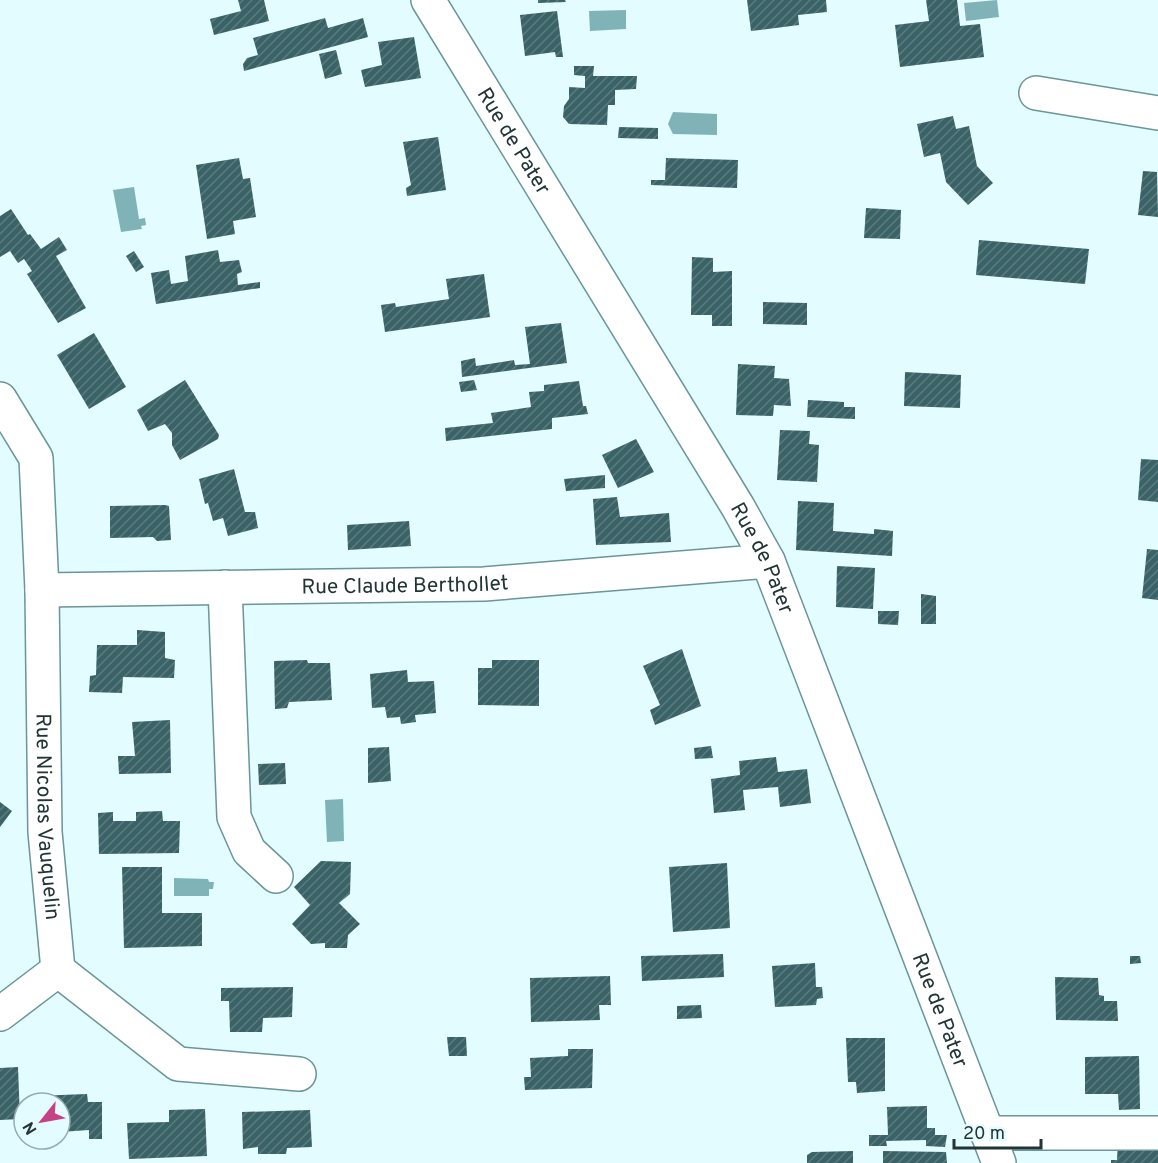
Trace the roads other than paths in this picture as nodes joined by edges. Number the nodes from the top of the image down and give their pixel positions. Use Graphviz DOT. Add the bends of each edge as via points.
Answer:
graph roads {
  1 [pos="428,0"];
  2 [pos="1036,93"];
  3 [pos="1158,113"];
  4 [pos="0,399"];
  5 [pos="768,561"];
  6 [pos="225,587"];
  7 [pos="42,590"];
  8 [pos="276,876"];
  9 [pos="58,970"];
  10 [pos="0,1014"];
  11 [pos="299,1074"];
  12 [pos="987,1133"];
  13 [pos="1158,1133"];
  14 [pos="999,1163"];
  1 -- 5 [label="street, Rue de Pater"];
  2 -- 3 [label="street"];
  4 -- 7 [label="street, Rue Nicolas Vauquelin" via="36,458"];
  5 -- 6 [label="street, Rue Claude Berthollet" via="484,584"];
  5 -- 12 [label="street, Rue de Pater"];
  6 -- 7 [label="street, Rue Claude Berthollet"];
  6 -- 8 [label="street" via="234,817 249,851"];
  7 -- 9 [label="street, Rue Nicolas Vauquelin" via="45,832"];
  9 -- 10 [label="street"];
  9 -- 11 [label="street" via="178,1064"];
  12 -- 13 [label="street"];
  12 -- 14 [label="street, Rue de Pater"];
}
